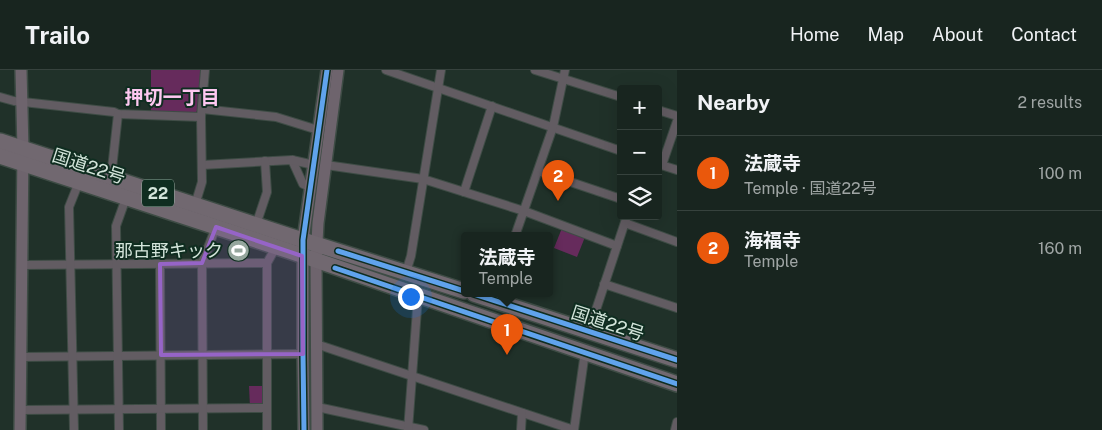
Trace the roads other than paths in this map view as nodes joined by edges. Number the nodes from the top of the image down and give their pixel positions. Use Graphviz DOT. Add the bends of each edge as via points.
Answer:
graph roads {
  1 [pos="21,70"];
  2 [pos="205,70"];
  3 [pos="327,70"];
  4 [pos="338,70"];
  5 [pos="386,70"];
  6 [pos="441,70"];
  7 [pos="535,70"];
  8 [pos="565,70"];
  9 [pos="563,79"];
  10 [pos="438,88"];
  11 [pos="0,96"];
  12 [pos="617,97"];
  13 [pos="22,102"];
  14 [pos="492,106"];
  15 [pos="662,111"];
  16 [pos="201,113"];
  17 [pos="118,114"];
  18 [pos="677,116"];
  19 [pos="677,121"];
  20 [pos="553,127"];
  21 [pos="318,130"];
  22 [pos="0,141"];
  23 [pos="617,150"];
  24 [pos="0,156"];
  25 [pos="23,156"];
  26 [pos="662,159"];
  27 [pos="292,160"];
  28 [pos="265,161"];
  29 [pos="202,164"];
  30 [pos="314,164"];
  31 [pos="326,165"];
  32 [pos="662,165"];
  33 [pos="677,170"];
  34 [pos="538,171"];
  35 [pos="111,178"];
  36 [pos="423,179"];
  37 [pos="79,182"];
  38 [pos="310,187"];
  39 [pos="464,192"];
  40 [pos="126,198"];
  41 [pos="617,198"];
  42 [pos="195,205"];
  43 [pos="524,211"];
  44 [pos="626,220"];
  45 [pos="256,225"];
  46 [pos="216,227"];
  47 [pos="516,232"];
  48 [pos="310,242"];
  49 [pos="677,242"];
  50 [pos="617,246"];
  51 [pos="276,247"];
  52 [pos="309,259"];
  53 [pos="268,263"];
  54 [pos="70,264"];
  55 [pos="116,264"];
  56 [pos="160,264"];
  57 [pos="202,264"];
  58 [pos="22,265"];
  59 [pos="406,272"];
  60 [pos="604,284"];
  61 [pos="461,290"];
  62 [pos="418,296"];
  63 [pos="493,297"];
  64 [pos="677,308"];
  65 [pos="589,331"];
  66 [pos="316,344"];
  67 [pos="585,352"];
  68 [pos="267,354"];
  69 [pos="303,354"];
  70 [pos="161,355"];
  71 [pos="203,355"];
  72 [pos="72,356"];
  73 [pos="118,356"];
  74 [pos="20,357"];
  75 [pos="677,360"];
  76 [pos="412,376"];
  77 [pos="677,384"];
  78 [pos="317,407"];
  79 [pos="267,408"];
  80 [pos="161,409"];
  81 [pos="203,409"];
  82 [pos="20,410"];
  83 [pos="74,410"];
  84 [pos="119,410"];
  85 [pos="522,413"];
  86 [pos="677,422"];
  87 [pos="408,428"];
  88 [pos="20,430"];
  89 [pos="74,430"];
  90 [pos="119,430"];
  91 [pos="161,430"];
  92 [pos="204,430"];
  93 [pos="268,430"];
  94 [pos="304,430"];
  95 [pos="317,430"];
  96 [pos="424,430"];
  97 [pos="521,430"];
  98 [pos="574,430"];
  99 [pos="675,430"];
  1 -- 13 [label="street"];
  2 -- 16 [label="street"];
  3 -- 21 [label="street"];
  4 -- 31 [label="street"];
  5 -- 10 [label="street"];
  6 -- 10 [label="street"];
  7 -- 9 [label="street"];
  8 -- 9 [label="street"];
  9 -- 12 [label="street"];
  9 -- 20 [label="street"];
  10 -- 14 [label="street"];
  10 -- 36 [label="street"];
  11 -- 13 [label="street"];
  13 -- 17 [label="street"];
  13 -- 25 [label="street"];
  14 -- 20 [label="street"];
  14 -- 39 [label="street"];
  15 -- 18 [label="street"];
  16 -- 17 [label="street"];
  16 -- 21 [label="street" via="276,117"];
  16 -- 29 [label="street"];
  17 -- 35 [label="street"];
  19 -- 26 [label="street"];
  20 -- 23 [label="street"];
  20 -- 34 [label="street"];
  21 -- 30 [label="street"];
  22 -- 25 [label="highway, 国道22号 / 22"];
  24 -- 25 [label="highway, 国道22号 / 22"];
  25 -- 35 [label="highway, 国道22号 / 22"];
  25 -- 37 [label="highway, 国道22号 / 22"];
  25 -- 58 [label="street"];
  27 -- 28 [label="street"];
  27 -- 30 [label="street"];
  27 -- 38 [label="street" via="303,184"];
  28 -- 29 [label="street"];
  28 -- 45 [label="street" via="267,192"];
  29 -- 42 [label="street" via="202,182"];
  30 -- 38 [label="street"];
  31 -- 36 [label="street"];
  31 -- 48 [label="street" via="318,223"];
  32 -- 33 [label="street"];
  34 -- 41 [label="street"];
  34 -- 43 [label="street"];
  35 -- 42 [label="highway, 国道22号 / 22"];
  36 -- 39 [label="street"];
  36 -- 59 [label="street"];
  37 -- 40 [label="highway, 国道22号 / 22"];
  37 -- 54 [label="street" via="69,207"];
  38 -- 48 [label="street"];
  39 -- 43 [label="street"];
  40 -- 46 [label="highway, 国道22号 / 22"];
  40 -- 55 [label="street" via="116,226"];
  42 -- 45 [label="highway, 国道22号 / 22"];
  43 -- 47 [label="street"];
  43 -- 50 [label="street"];
  44 -- 49 [label="street"];
  44 -- 50 [label="street"];
  45 -- 48 [label="highway, 国道22号 / 22"];
  46 -- 51 [label="highway, 国道22号 / 22"];
  46 -- 57 [label="street"];
  48 -- 52 [label="street"];
  48 -- 59 [label="highway, 国道22号 / 22"];
  50 -- 60 [label="street"];
  51 -- 52 [label="highway, 国道22号 / 22"];
  51 -- 53 [label="street"];
  52 -- 62 [label="highway, 国道22号 / 22"];
  52 -- 66 [label="street"];
  52 -- 69 [label="street"];
  53 -- 57 [label="street"];
  53 -- 68 [label="street"];
  54 -- 55 [label="street"];
  54 -- 58 [label="street"];
  54 -- 72 [label="street"];
  55 -- 56 [label="street"];
  55 -- 73 [label="street"];
  56 -- 57 [label="street"];
  56 -- 70 [label="street"];
  57 -- 71 [label="street"];
  58 -- 74 [label="street"];
  59 -- 61 [label="highway, 国道22号 / 22"];
  60 -- 64 [label="street"];
  60 -- 65 [label="street"];
  62 -- 67 [label="highway, 国道22号 / 22"];
  62 -- 76 [label="street"];
  63 -- 65 [label="highway, 国道22号"];
  65 -- 75 [label="highway, 国道22号"];
  66 -- 76 [label="street"];
  66 -- 78 [label="street"];
  67 -- 77 [label="highway, 国道22号 / 22"];
  67 -- 98 [label="street"];
  68 -- 69 [label="street"];
  68 -- 71 [label="street"];
  68 -- 79 [label="street"];
  69 -- 94 [label="street"];
  70 -- 71 [label="street"];
  70 -- 73 [label="street"];
  70 -- 80 [label="street"];
  71 -- 81 [label="street"];
  72 -- 73 [label="street"];
  72 -- 74 [label="street"];
  72 -- 83 [label="street"];
  73 -- 84 [label="street"];
  74 -- 82 [label="street"];
  76 -- 85 [label="street"];
  76 -- 87 [label="street"];
  78 -- 87 [label="street"];
  78 -- 95 [label="street"];
  79 -- 81 [label="street"];
  79 -- 93 [label="street"];
  80 -- 81 [label="street"];
  80 -- 84 [label="street"];
  80 -- 91 [label="street"];
  81 -- 92 [label="street"];
  82 -- 83 [label="street"];
  82 -- 88 [label="street"];
  83 -- 84 [label="street"];
  83 -- 89 [label="street"];
  84 -- 90 [label="street"];
  85 -- 97 [label="street"];
  85 -- 98 [label="street"];
  86 -- 99 [label="street"];
  87 -- 96 [label="street"];
}
